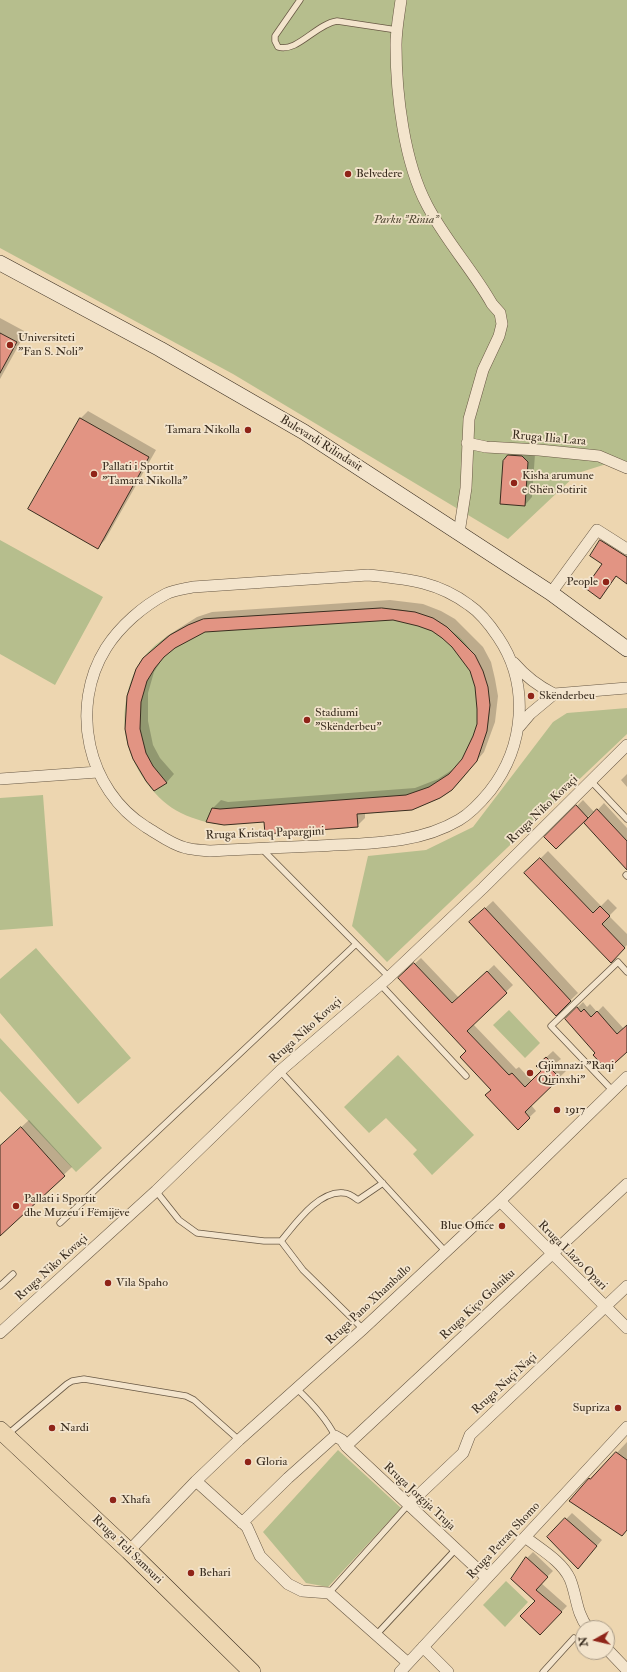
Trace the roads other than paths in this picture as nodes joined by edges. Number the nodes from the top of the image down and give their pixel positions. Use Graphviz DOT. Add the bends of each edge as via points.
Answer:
graph roads {
  1 [pos="300,0"];
  2 [pos="401,0"];
  3 [pos="397,30"];
  4 [pos="0,263"];
  5 [pos="467,443"];
  6 [pos="627,468"];
  7 [pos="459,533"];
  8 [pos="627,549"];
  9 [pos="551,593"];
  10 [pos="627,649"];
  11 [pos="512,661"];
  12 [pos="627,688"];
  13 [pos="554,694"];
  14 [pos="519,727"];
  15 [pos="627,745"];
  16 [pos="98,772"];
  17 [pos="0,779"];
  18 [pos="591,781"];
  19 [pos="626,817"];
  20 [pos="261,848"];
  21 [pos="356,944"];
  22 [pos="627,972"];
  23 [pos="389,977"];
  24 [pos="380,984"];
  25 [pos="280,1071"];
  26 [pos="466,1076"];
  27 [pos="627,1077"];
  28 [pos="612,1090"];
  29 [pos="383,1183"];
  30 [pos="627,1184"];
  31 [pos="156,1191"];
  32 [pos="500,1201"];
  33 [pos="60,1223"];
  34 [pos="281,1241"];
  35 [pos="445,1251"];
  36 [pos="552,1253"];
  37 [pos="13,1274"];
  38 [pos="0,1286"];
  39 [pos="627,1286"];
  40 [pos="605,1307"];
  41 [pos="363,1328"];
  42 [pos="627,1328"];
  43 [pos="0,1333"];
  44 [pos="297,1389"];
  45 [pos="627,1428"];
  46 [pos="3,1433"];
  47 [pos="335,1436"];
  48 [pos="239,1440"];
  49 [pos="346,1446"];
  50 [pos="196,1481"];
  51 [pos="408,1505"];
  52 [pos="242,1523"];
  53 [pos="525,1538"];
  54 [pos="456,1549"];
  55 [pos="129,1551"];
  56 [pos="486,1578"];
  57 [pos="329,1593"];
  58 [pos="582,1620"];
  59 [pos="378,1634"];
  60 [pos="574,1638"];
  61 [pos="423,1647"];
  62 [pos="615,1657"];
  63 [pos="408,1663"];
  64 [pos="626,1668"];
  65 [pos="252,1672"];
  66 [pos="400,1672"];
  67 [pos="448,1672"];
  68 [pos="542,1672"];
  1 -- 3 [label="lane" via="275,36 278,47 285,48 298,44 327,23 337,21"];
  2 -- 3 [label="street"];
  3 -- 5 [label="street" via="397,69 403,127 420,191 434,218 500,313 502,324 474,400"];
  4 -- 7 [label="main road, Bulevardi Rilindasit" via="160,349 304,432"];
  5 -- 6 [label="street, Rruga Ilia Lara" via="486,447 599,456"];
  5 -- 7 [label="street" via="466,488"];
  7 -- 9 [label="main road, Bulevardi Rilindasit"];
  8 -- 9 [label="street" via="597,530"];
  9 -- 10 [label="main road, Bulevardi Rilindasit"];
  11 -- 13 [label="street, Rruga Kristaq Papargjini" via="524,675"];
  11 -- 14 [label="street, Rruga Kristaq Papargjini" via="520,700"];
  11 -- 16 [label="street, Rruga Kristaq Papargjini" via="490,624 470,606 447,591 422,582 368,575 193,587 167,593 122,627 106,648 94,673 87,699 86,727 91,754"];
  12 -- 13 [label="street"];
  13 -- 14 [label="street, Rruga Kristaq Papargjini"];
  14 -- 20 [label="street, Rruga Kristaq Papargjini" via="510,757 500,778 484,800 459,820 438,830 380,843"];
  15 -- 18 [label="street, Rruga Niko Kovaçi"];
  16 -- 17 [label="street"];
  16 -- 20 [label="street, Rruga Kristaq Papargjini" via="116,802 136,821 185,848 210,851"];
  18 -- 19 [label="lane"];
  18 -- 23 [label="street, Rruga Niko Kovaçi"];
  20 -- 21 [label="lane"];
  21 -- 23 [label="lane"];
  21 -- 33 [label="lane"];
  22 -- 28 [label="lane" via="618,962 551,1026"];
  23 -- 24 [label="street, Rruga Niko Kovaçi"];
  24 -- 25 [label="street, Rruga Niko Kovaçi"];
  24 -- 26 [label="lane"];
  25 -- 29 [label="lane"];
  25 -- 31 [label="street, Rruga Niko Kovaçi"];
  27 -- 28 [label="street, Rruga Pano Xhamballo"];
  28 -- 32 [label="street, Rruga Pano Xhamballo"];
  29 -- 34 [label="lane" via="358,1200 345,1193 331,1194 310,1207"];
  29 -- 35 [label="lane"];
  30 -- 36 [label="street, Rruga Kiço Golniku"];
  31 -- 34 [label="lane" via="179,1220 197,1233"];
  31 -- 43 [label="street, Rruga Niko Kovaçi"];
  32 -- 35 [label="street, Rruga Pano Xhamballo"];
  32 -- 36 [label="street, Rruga Llazo Opari"];
  34 -- 41 [label="lane" via="303,1270"];
  35 -- 41 [label="street, Rruga Pano Xhamballo"];
  36 -- 40 [label="street, Rruga Llazo Opari"];
  36 -- 49 [label="street, Rruga Kiço Golniku"];
  37 -- 38 [label="lane"];
  39 -- 40 [label="street, Rruga Nuçi Naçi"];
  40 -- 42 [label="street, Rruga Llazo Opari"];
  40 -- 51 [label="street, Rruga Nuçi Naçi" via="470,1435 463,1453"];
  41 -- 44 [label="street, Rruga Pano Xhamballo"];
  44 -- 47 [label="lane" via="309,1400"];
  44 -- 48 [label="street, Rruga Pano Xhamballo"];
  45 -- 53 [label="street, Rruga Petraq Shomo"];
  46 -- 48 [label="lane" via="67,1384 84,1379 186,1396 194,1400"];
  46 -- 55 [label="main road, Rruga Teli Samsuri"];
  47 -- 49 [label="street, Rruga Jorgija Truja"];
  47 -- 52 [label="street"];
  48 -- 50 [label="street, Rruga Pano Xhamballo"];
  49 -- 51 [label="street, Rruga Jorgija Truja"];
  50 -- 52 [label="street"];
  50 -- 55 [label="street, Rruga Pano Xhamballo"];
  51 -- 54 [label="street, Rruga Jorgija Truja"];
  51 -- 57 [label="lane"];
  52 -- 57 [label="street" via="247,1527 260,1556 288,1584 302,1591"];
  53 -- 56 [label="street, Rruga Petraq Shomo"];
  53 -- 58 [label="street" via="566,1572"];
  54 -- 56 [label="street, Rruga Jorgija Truja"];
  54 -- 59 [label="lane"];
  55 -- 65 [label="main road, Rruga Teli Samsuri"];
  56 -- 61 [label="street, Rruga Petraq Shomo"];
  57 -- 59 [label="street"];
  59 -- 63 [label="street"];
  60 -- 68 [label="lane"];
  61 -- 63 [label="street, Rruga Petraq Shomo"];
  61 -- 67 [label="street"];
  62 -- 64 [label="street"];
  63 -- 66 [label="street, Rruga Petraq Shomo"];
}
